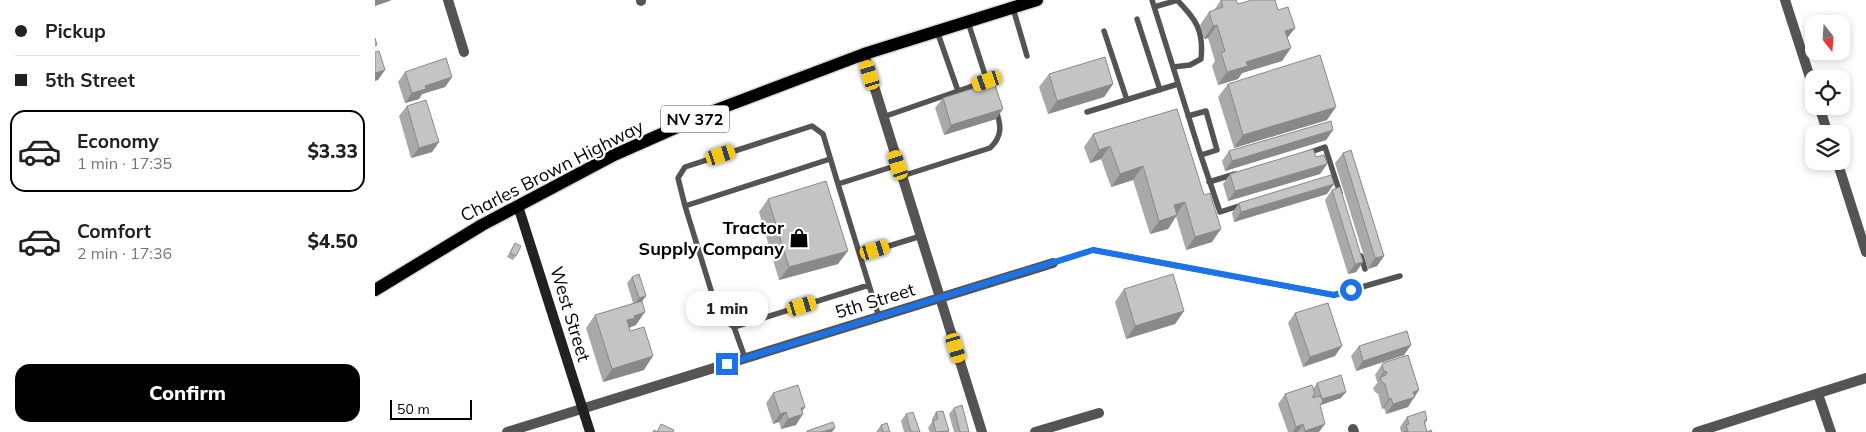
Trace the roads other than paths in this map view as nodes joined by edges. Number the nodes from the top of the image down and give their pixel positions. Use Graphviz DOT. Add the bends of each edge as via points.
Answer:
graph roads {
  1 [pos="448,0"];
  2 [pos="1037,0"];
  3 [pos="1152,0"];
  4 [pos="1178,0"];
  5 [pos="1785,0"];
  6 [pos="1154,7"];
  7 [pos="1013,8"];
  8 [pos="1137,19"];
  9 [pos="968,22"];
  10 [pos="937,31"];
  11 [pos="1104,31"];
  12 [pos="464,52"];
  13 [pos="864,54"];
  14 [pos="1027,56"];
  15 [pos="1173,67"];
  16 [pos="1808,70"];
  17 [pos="987,81"];
  18 [pos="1178,84"];
  19 [pos="1160,90"];
  20 [pos="958,91"];
  21 [pos="990,91"];
  22 [pos="993,100"];
  23 [pos="1127,100"];
  24 [pos="1087,112"];
  25 [pos="1188,116"];
  26 [pos="883,117"];
  27 [pos="1201,155"];
  28 [pos="1299,155"];
  29 [pos="830,160"];
  30 [pos="898,165"];
  31 [pos="1840,170"];
  32 [pos="1245,171"];
  33 [pos="902,176"];
  34 [pos="1335,176"];
  35 [pos="1325,179"];
  36 [pos="1209,182"];
  37 [pos="838,184"];
  38 [pos="1249,203"];
  39 [pos="1344,204"];
  40 [pos="518,206"];
  41 [pos="685,206"];
  42 [pos="921,236"];
  43 [pos="1359,250"];
  44 [pos="1866,252"];
  45 [pos="859,255"];
  46 [pos="1053,263"];
  47 [pos="1365,269"];
  48 [pos="1400,276"];
  49 [pos="869,285"];
  50 [pos="375,290"];
  51 [pos="940,298"];
  52 [pos="879,317"];
  53 [pos="735,327"];
  54 [pos="745,358"];
  55 [pos="1866,378"];
  56 [pos="1818,394"];
  57 [pos="582,409"];
  58 [pos="1099,413"];
  59 [pos="507,432"];
  60 [pos="590,432"];
  61 [pos="982,432"];
  62 [pos="1035,432"];
  63 [pos="1697,432"];
  64 [pos="1831,432"];
  1 -- 12 [label="street"];
  2 -- 7 [label="main road, Charles Brown Highway / NV 372"];
  3 -- 6 [label="lane"];
  4 -- 6 [label="lane"];
  4 -- 15 [label="lane" via="1193,16 1203,43 1201,59 1190,65"];
  5 -- 16 [label="street"];
  6 -- 15 [label="lane"];
  7 -- 9 [label="main road, Charles Brown Highway / NV 372"];
  7 -- 14 [label="lane"];
  8 -- 19 [label="lane"];
  9 -- 10 [label="main road, Charles Brown Highway / NV 372"];
  9 -- 17 [label="lane"];
  10 -- 13 [label="main road, Charles Brown Highway / NV 372"];
  10 -- 20 [label="lane"];
  11 -- 23 [label="lane"];
  13 -- 26 [label="street"];
  13 -- 40 [label="main road, Charles Brown Highway / NV 372" via="699,117 614,155"];
  15 -- 18 [label="lane"];
  17 -- 20 [label="lane"];
  17 -- 21 [label="lane"];
  18 -- 19 [label="lane"];
  18 -- 25 [label="lane"];
  19 -- 23 [label="lane"];
  20 -- 26 [label="lane"];
  22 -- 33 [label="lane" via="1001,127 998,139 990,148"];
  23 -- 24 [label="lane"];
  25 -- 27 [label="lane"];
  25 -- 27 [label="lane" via="1206,111 1217,150"];
  26 -- 30 [label="street"];
  27 -- 36 [label="lane"];
  28 -- 34 [label="lane" via="1325,148"];
  29 -- 37 [label="lane"];
  29 -- 41 [label="lane"];
  29 -- 41 [label="lane" via="823,134 812,126 685,167 678,178"];
  30 -- 33 [label="street"];
  30 -- 37 [label="lane"];
  31 -- 44 [label="street"];
  32 -- 36 [label="lane"];
  33 -- 42 [label="street"];
  34 -- 35 [label="lane"];
  34 -- 39 [label="lane"];
  36 -- 38 [label="lane" via="1221,212"];
  37 -- 45 [label="lane"];
  40 -- 50 [label="main road, Charles Brown Highway / NV 372"];
  40 -- 57 [label="street, West Street"];
  41 -- 53 [label="lane" via="719,316"];
  42 -- 45 [label="lane"];
  42 -- 51 [label="street"];
  43 -- 47 [label="lane"];
  45 -- 49 [label="lane"];
  46 -- 48 [label="lane" via="1093,250 1334,295"];
  46 -- 51 [label="street, 5th Street"];
  49 -- 52 [label="lane"];
  49 -- 53 [label="lane"];
  51 -- 52 [label="street, 5th Street"];
  51 -- 61 [label="street"];
  52 -- 54 [label="street, 5th Street"];
  53 -- 54 [label="lane"];
  54 -- 57 [label="street, 5th Street"];
  55 -- 56 [label="street"];
  56 -- 63 [label="street"];
  56 -- 64 [label="street"];
  57 -- 59 [label="street, 5th Street"];
  57 -- 60 [label="street, West Street"];
  58 -- 62 [label="street"];
}
